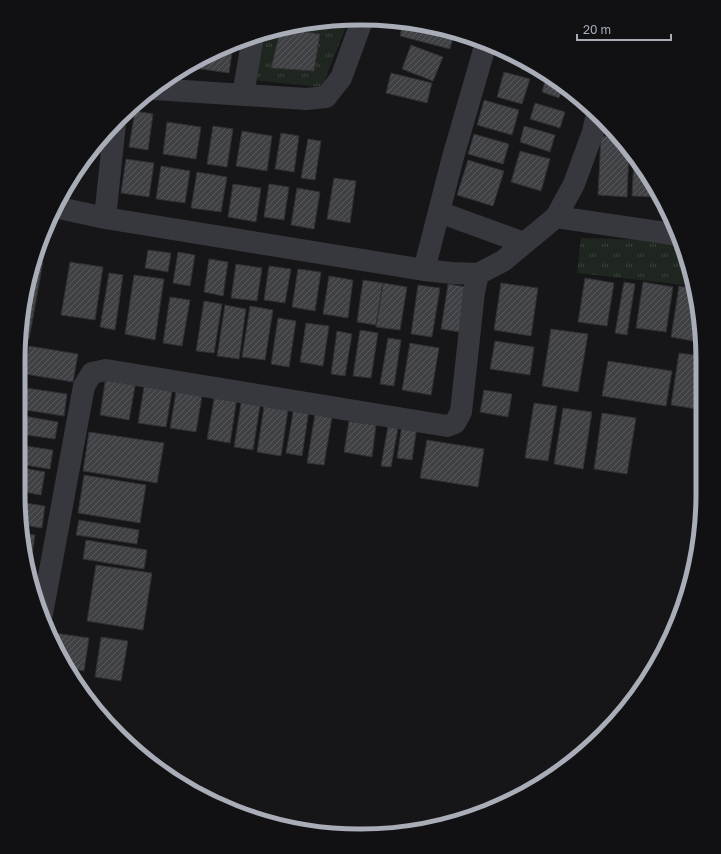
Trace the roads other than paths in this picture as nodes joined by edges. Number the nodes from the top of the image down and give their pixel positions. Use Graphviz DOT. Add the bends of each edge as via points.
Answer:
graph roads {
  1 [pos="360,25"];
  2 [pos="252,43"];
  3 [pos="484,49"];
  4 [pos="163,89"];
  5 [pos="243,94"];
  6 [pos="595,120"];
  7 [pos="114,133"];
  8 [pos="62,209"];
  9 [pos="439,212"];
  10 [pos="556,217"];
  11 [pos="105,218"];
  12 [pos="671,234"];
  13 [pos="524,243"];
  14 [pos="424,270"];
  15 [pos="478,274"];
  16 [pos="44,603"];
  1 -- 5 [label="street" via="341,78 326,97 306,99"];
  2 -- 5 [label="street"];
  3 -- 9 [label="street"];
  4 -- 5 [label="street"];
  6 -- 10 [label="street" via="574,184"];
  7 -- 11 [label="street"];
  8 -- 11 [label="street"];
  9 -- 13 [label="street"];
  9 -- 14 [label="street"];
  10 -- 12 [label="street"];
  10 -- 13 [label="street"];
  11 -- 14 [label="street"];
  13 -- 15 [label="street" via="503,261"];
  14 -- 15 [label="street"];
  15 -- 16 [label="street" via="461,412 455,423 447,426 106,370 92,373 84,386"];
}
